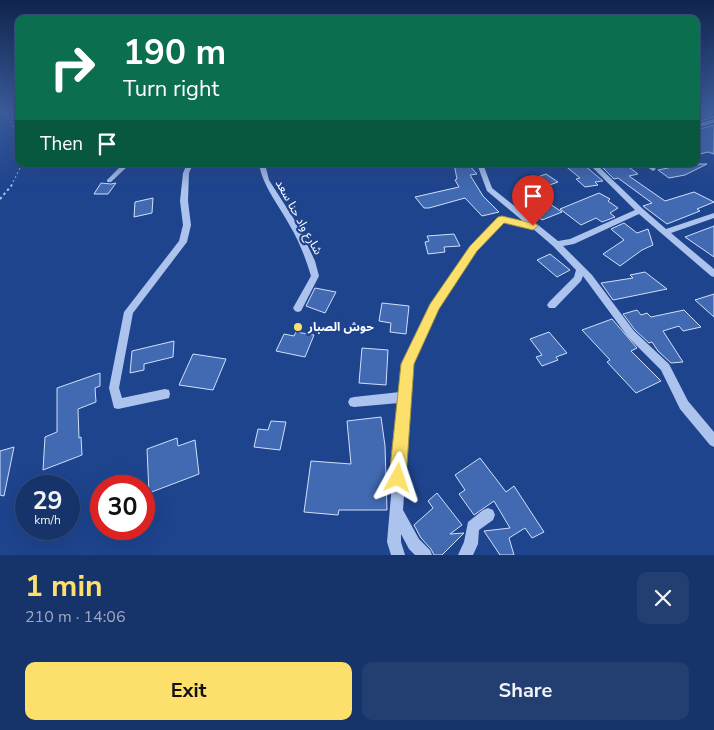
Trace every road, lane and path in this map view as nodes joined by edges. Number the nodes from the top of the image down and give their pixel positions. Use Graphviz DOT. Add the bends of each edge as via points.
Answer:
graph roads {
  1 [pos="21,167"];
  2 [pos="124,167"];
  3 [pos="189,167"];
  4 [pos="263,167"];
  5 [pos="481,167"];
  6 [pos="595,167"];
  7 [pos="650,167"];
  8 [pos="653,169"];
  9 [pos="109,181"];
  10 [pos="0,199"];
  11 [pos="640,211"];
  12 [pos="714,215"];
  13 [pos="533,226"];
  14 [pos="666,232"];
  15 [pos="556,244"];
  16 [pos="581,269"];
  17 [pos="714,274"];
  18 [pos="552,305"];
  19 [pos="298,308"];
  20 [pos="164,394"];
  21 [pos="405,397"];
  22 [pos="354,402"];
  23 [pos="714,441"];
  24 [pos="396,509"];
  25 [pos="488,515"];
  26 [pos="398,555"];
  27 [pos="425,555"];
  28 [pos="465,555"];
  1 -- 10 [label="path" via="10,189"];
  2 -- 9 [label="street"];
  3 -- 20 [label="street" via="184,200 187,225 183,242 129,312 114,388 118,404"];
  4 -- 19 [label="street, شارع واد حنا سعد" via="266,180 295,227 315,276"];
  5 -- 13 [label="street" via="489,189"];
  6 -- 11 [label="street"];
  7 -- 8 [label="street"];
  11 -- 14 [label="street"];
  11 -- 15 [label="street" via="571,242"];
  12 -- 14 [label="street"];
  13 -- 15 [label="street"];
  13 -- 21 [label="street" via="502,219 473,248 434,307 411,356"];
  14 -- 17 [label="street"];
  15 -- 16 [label="street"];
  16 -- 18 [label="street" via="578,279"];
  16 -- 23 [label="street" via="631,334 665,368 684,405"];
  21 -- 22 [label="street"];
  21 -- 24 [label="street"];
  24 -- 26 [label="street" via="394,542"];
  24 -- 27 [label="street" via="414,544"];
  25 -- 28 [label="street" via="472,527 471,544"];
}
